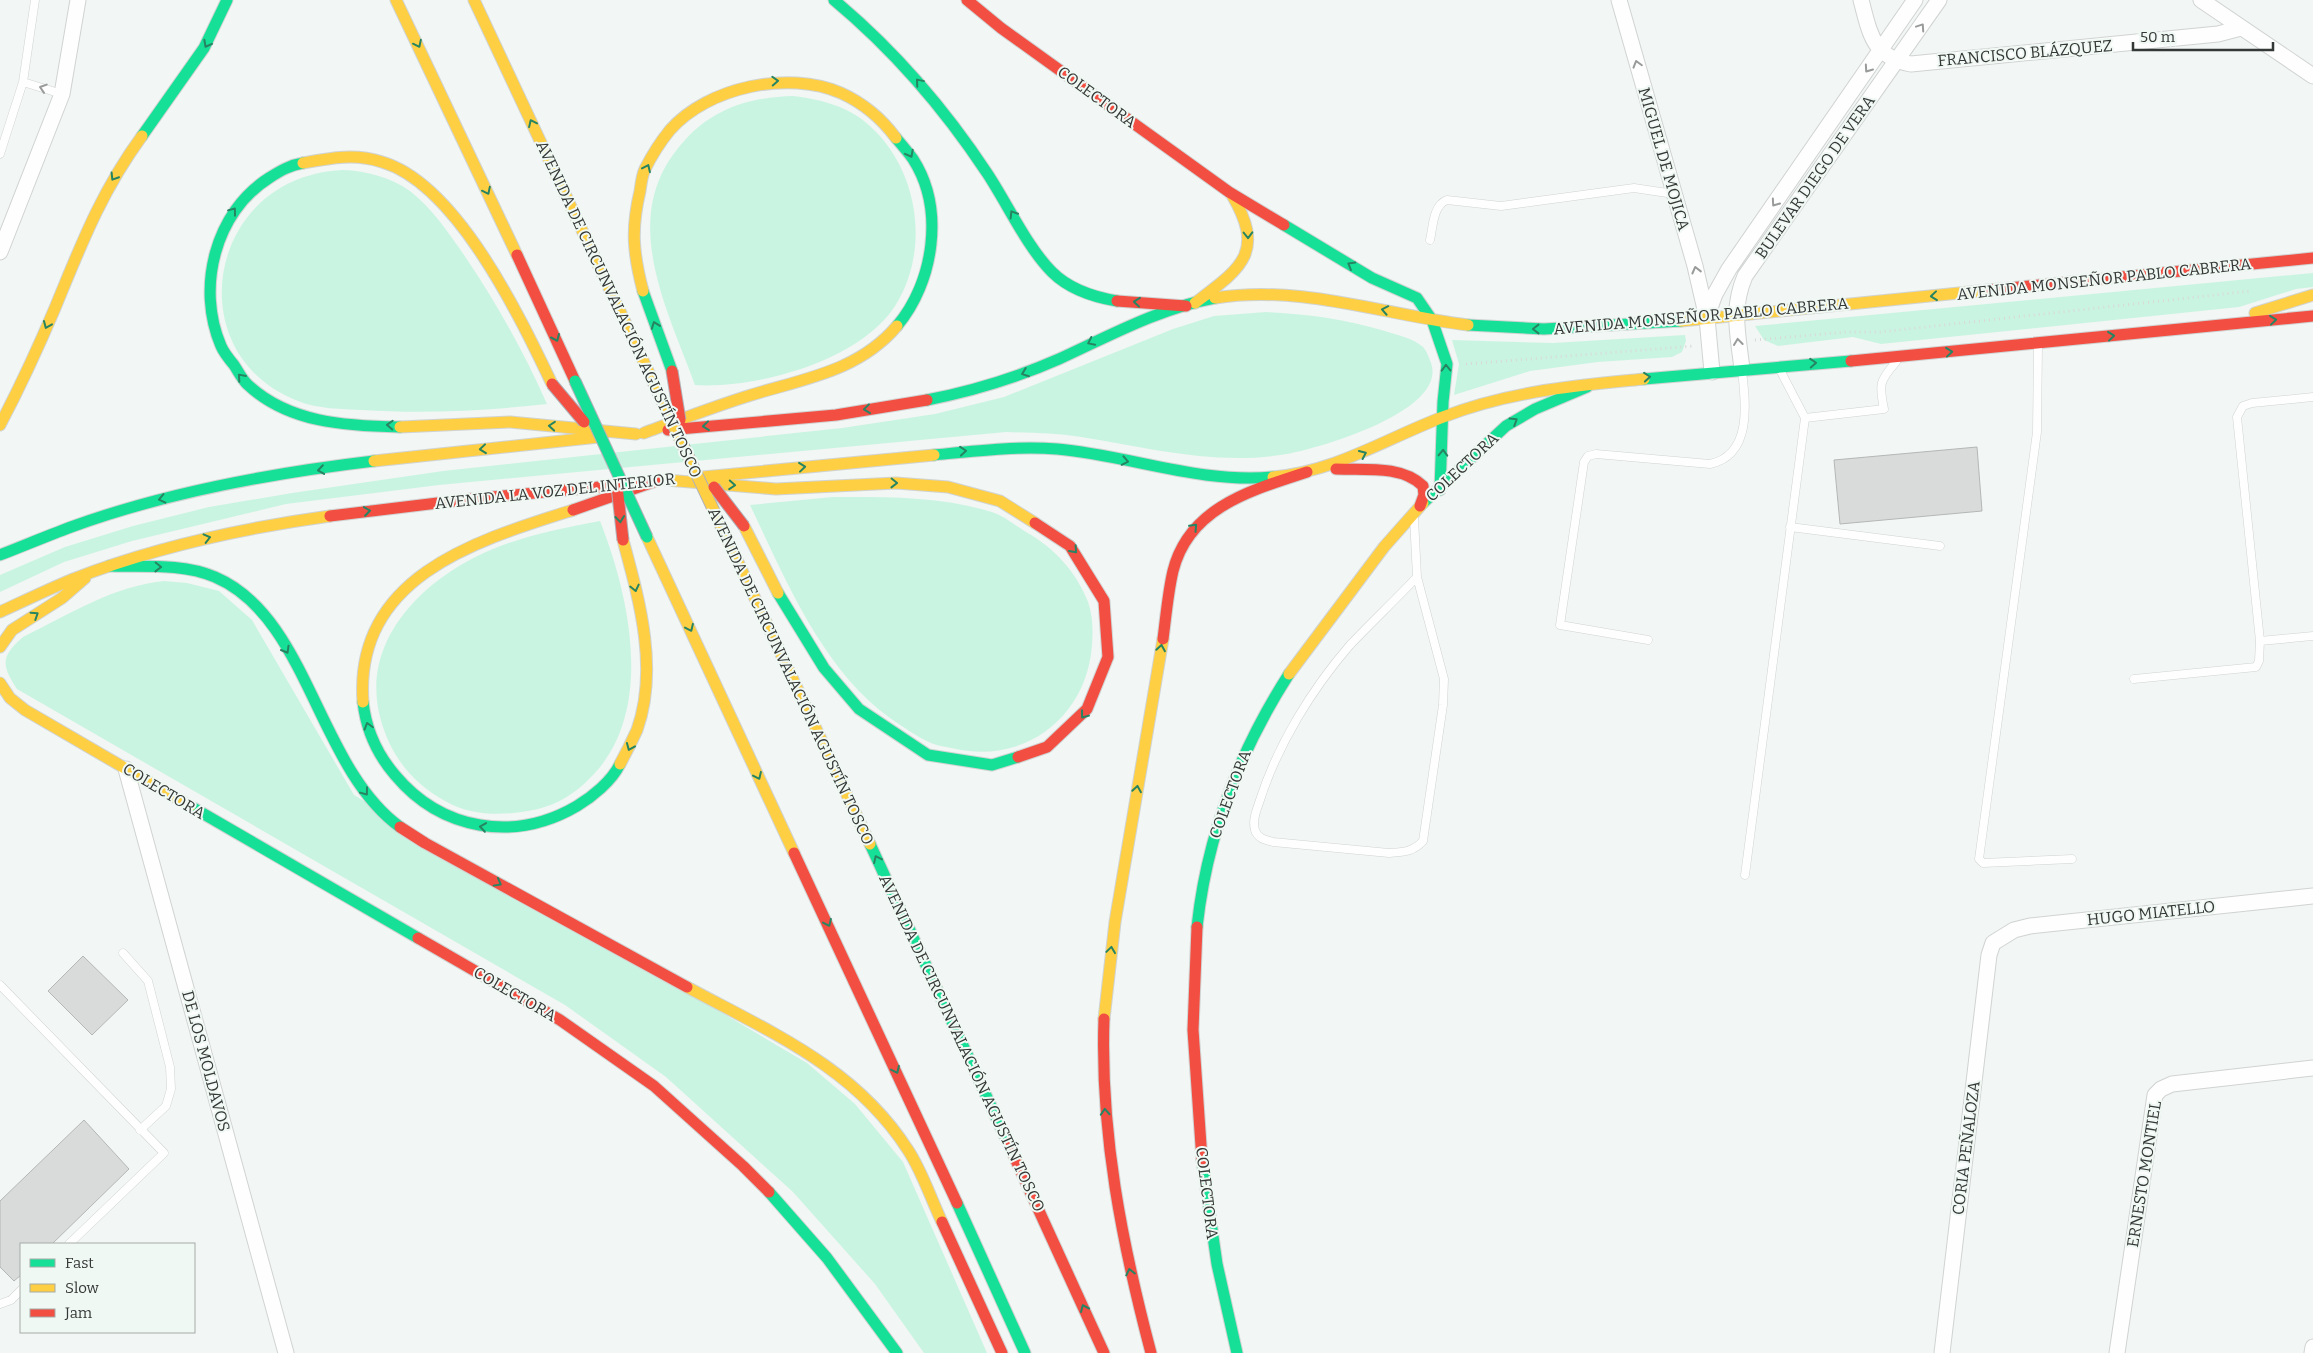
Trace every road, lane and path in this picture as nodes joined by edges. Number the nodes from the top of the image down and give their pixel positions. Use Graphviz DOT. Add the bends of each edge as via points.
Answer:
graph roads {
  1 [pos="35,0"];
  2 [pos="78,0"];
  3 [pos="227,0"];
  4 [pos="396,0"];
  5 [pos="474,0"];
  6 [pos="834,0"];
  7 [pos="967,0"];
  8 [pos="1618,0"];
  9 [pos="1861,0"];
  10 [pos="1915,0"];
  11 [pos="1939,0"];
  12 [pos="2201,0"];
  13 [pos="2242,28"];
  14 [pos="1881,51"];
  15 [pos="1898,61"];
  16 [pos="2313,76"];
  17 [pos="23,82"];
  18 [pos="62,94"];
  19 [pos="0,154"];
  20 [pos="1229,192"];
  21 [pos="1674,194"];
  22 [pos="4,231"];
  23 [pos="1430,240"];
  24 [pos="0,252"];
  25 [pos="2313,258"];
  26 [pos="2254,291"];
  27 [pos="2313,295"];
  28 [pos="1190,305"];
  29 [pos="1735,316"];
  30 [pos="2313,316"];
  31 [pos="1707,318"];
  32 [pos="1432,320"];
  33 [pos="2219,326"];
  34 [pos="1738,342"];
  35 [pos="2038,343"];
  36 [pos="1709,345"];
  37 [pos="1901,357"];
  38 [pos="1459,364"];
  39 [pos="1778,366"];
  40 [pos="1742,369"];
  41 [pos="1712,372"];
  42 [pos="1599,382"];
  43 [pos="2313,397"];
  44 [pos="1442,416"];
  45 [pos="1805,418"];
  46 [pos="0,425"];
  47 [pos="640,433"];
  48 [pos="686,452"];
  49 [pos="612,459"];
  50 [pos="1322,468"];
  51 [pos="1307,472"];
  52 [pos="661,481"];
  53 [pos="1440,490"];
  54 [pos="1417,510"];
  55 [pos="1790,527"];
  56 [pos="1940,546"];
  57 [pos="0,555"];
  58 [pos="109,566"];
  59 [pos="93,572"];
  60 [pos="1417,577"];
  61 [pos="0,612"];
  62 [pos="2313,636"];
  63 [pos="1648,640"];
  64 [pos="2260,641"];
  65 [pos="0,647"];
  66 [pos="2134,679"];
  67 [pos="0,683"];
  68 [pos="8,710"];
  69 [pos="56,729"];
  70 [pos="126,769"];
  71 [pos="2072,859"];
  72 [pos="1745,875"];
  73 [pos="2313,896"];
  74 [pos="1993,943"];
  75 [pos="123,953"];
  76 [pos="0,985"];
  77 [pos="2313,1068"];
  78 [pos="140,1130"];
  79 [pos="70,1243"];
  80 [pos="20,1291"];
  81 [pos="0,1304"];
  82 [pos="2313,1347"];
  83 [pos="286,1353"];
  84 [pos="897,1353"];
  85 [pos="1002,1353"];
  86 [pos="1025,1353"];
  87 [pos="1104,1353"];
  88 [pos="1151,1353"];
  89 [pos="1237,1353"];
  90 [pos="1942,1353"];
  91 [pos="2117,1353"];
  92 [pos="2312,1353"];
  1 -- 17 [label="lane"];
  2 -- 18 [label="street"];
  3 -- 46 [label="main road, one-way" via="196,64 142,135 106,190 39,346"];
  4 -- 49 [label="main road, one-way, bridge"];
  48 -- 5 [label="main road, AVENIDA DE CIRCUNVALACIÓN AGUSTÍN TOSCO, one-way, bridge"];
  28 -- 6 [label="main road, one-way" via="1109,299 1075,289 1056,276 1039,256 967,143 934,99 882,41"];
  7 -- 20 [label="main road, COLECTORA"];
  21 -- 8 [label="street, MIGUEL DE MOJICA, one-way"];
  9 -- 14 [label="street" via="1874,43"];
  10 -- 14 [label="street, BULEVAR DIEGO DE VERA"];
  15 -- 11 [label="street, BULEVAR DIEGO DE VERA, one-way"];
  12 -- 13 [label="street"];
  13 -- 15 [label="street, FRANCISCO BLÁZQUEZ" via="2218,34 1953,60 1911,64"];
  13 -- 16 [label="street"];
  14 -- 15 [label="street"];
  14 -- 31 [label="street, BULEVAR DIEGO DE VERA, one-way" via="1728,269"];
  15 -- 29 [label="street, BULEVAR DIEGO DE VERA" via="1745,276"];
  18 -- 17 [label="lane, one-way"];
  17 -- 19 [label="lane"];
  18 -- 22 [label="street"];
  20 -- 28 [label="main road, one-way" via="1248,223 1248,252 1236,270"];
  32 -- 20 [label="main road, one-way" via="1425,307 1409,293 1372,278"];
  21 -- 23 [label="lane" via="1634,188 1501,206 1447,200 1437,209"];
  31 -- 21 [label="street, MIGUEL DE MOJICA, one-way"];
  22 -- 24 [label="street"];
  25 -- 29 [label="main road, AVENIDA MONSEÑOR PABLO CABRERA, one-way"];
  26 -- 34 [label="path" via="1880,332"];
  27 -- 33 [label="main road"];
  32 -- 28 [label="main road, AVENIDA MONSEÑOR PABLO CABRERA, one-way" via="1343,302 1286,295 1235,295"];
  28 -- 47 [label="main road, AVENIDA MONSEÑOR PABLO CABRERA, one-way" via="1129,326 999,382 939,398 832,414"];
  29 -- 31 [label="main road, AVENIDA MONSEÑOR PABLO CABRERA"];
  29 -- 34 [label="street, BULEVAR DIEGO DE VERA"];
  33 -- 30 [label="main road, one-way"];
  31 -- 32 [label="main road, AVENIDA MONSEÑOR PABLO CABRERA, one-way" via="1545,329"];
  31 -- 36 [label="street"];
  44 -- 32 [label="main road, one-way" via="1447,364"];
  35 -- 33 [label="main road, one-way"];
  40 -- 34 [label="street, BULEVAR DIEGO DE VERA, one-way"];
  37 -- 35 [label="main road, one-way"];
  35 -- 71 [label="lane" via="2037,432 1979,859 1984,863"];
  36 -- 38 [label="path"];
  36 -- 41 [label="street"];
  39 -- 37 [label="main road, one-way"];
  37 -- 45 [label="lane" via="1885,375 1880,387 1884,409"];
  39 -- 40 [label="main road"];
  39 -- 45 [label="lane"];
  40 -- 41 [label="main road"];
  40 -- 63 [label="lane" via="1746,405 1742,432 1733,452 1722,462 1710,464 1596,454 1588,456 1584,462 1560,626"];
  42 -- 41 [label="main road, one-way"];
  42 -- 44 [label="main road" via="1523,393"];
  53 -- 42 [label="main road, COLECTORA, one-way" via="1507,426 1528,412"];
  43 -- 64 [label="lane" via="2252,403 2243,406 2237,417"];
  50 -- 44 [label="main road, one-way" via="1358,456"];
  53 -- 44 [label="main road, one-way"];
  45 -- 55 [label="lane"];
  48 -- 47 [label="main road, one-way, bridge" via="672,370 639,276 634,246 633,221 645,172 671,131 688,115 720,95 747,84 771,81 817,84 841,92 886,120 905,144 929,198 932,230 929,259 922,286 912,306 879,346 836,371 751,395"];
  47 -- 49 [label="main road, one-way, bridge" via="508,422 443,427 346,423 287,411 255,392 240,377 213,328 209,268 222,227 244,197 260,184 289,167 315,158 353,156 385,162 405,172 438,198 474,245 520,321 552,384"];
  47 -- 57 [label="main road, one-way" via="373,462 200,490 99,516"];
  52 -- 48 [label="main road, one-way, bridge" via="789,489 874,482 933,485 998,500 1036,519 1054,530 1083,560 1104,597 1109,620 1108,663 1094,699 1074,728 1060,739 1030,756 994,766 955,764 924,754 891,735 858,708 826,671 794,624 744,526"];
  87 -- 48 [label="main road, AVENIDA DE CIRCUNVALACIÓN AGUSTÍN TOSCO, one-way, bridge" via="960,1036"];
  49 -- 52 [label="main road, one-way, bridge" via="623,540 642,621 645,682 638,728 629,751 618,770 590,799 534,825 512,828 471,826 434,812 403,788 386,765 364,714 363,685 368,650 386,614 425,573 486,537"];
  49 -- 86 [label="main road, one-way, bridge"];
  50 -- 51 [label="main road"];
  50 -- 54 [label="main road" via="1383,471 1409,476 1423,486 1424,495"];
  52 -- 51 [label="main road, AVENIDA LA VOZ DEL INTERIOR, one-way" via="1004,448 1057,449 1213,475 1262,478"];
  88 -- 51 [label="main road, one-way" via="1109,1168 1103,1041 1110,952 1173,571 1188,533 1206,516 1243,496"];
  58 -- 52 [label="main road, AVENIDA LA VOZ DEL INTERIOR, one-way" via="208,538 306,519"];
  53 -- 54 [label="main road, COLECTORA"];
  54 -- 60 [label="lane"];
  54 -- 89 [label="main road, COLECTORA" via="1327,620 1277,690 1230,785 1206,867 1193,955 1194,1065 1210,1224"];
  55 -- 56 [label="lane"];
  55 -- 72 [label="lane"];
  58 -- 59 [label="main road, AVENIDA LA VOZ DEL INTERIOR"];
  58 -- 85 [label="main road, one-way" via="172,567 216,577 241,590 260,608 272,626 360,786 389,819 434,848 815,1057 860,1091 879,1110 909,1151"];
  59 -- 61 [label="main road, AVENIDA LA VOZ DEL INTERIOR"];
  65 -- 59 [label="main road, one-way" via="12,630 62,598"];
  60 -- 60 [label="lane" via="1444,679 1423,841 1407,852 1389,854 1260,838 1254,819 1268,777 1293,728 1326,676 1350,646"];
  62 -- 64 [label="lane"];
  64 -- 66 [label="lane" via="2256,666"];
  67 -- 69 [label="main road, COLECTORA" via="8,696"];
  68 -- 69 [label="main road, COLECTORA"];
  69 -- 70 [label="main road, COLECTORA"];
  70 -- 83 [label="street, DE LOS MOLDAVOS"];
  70 -- 84 [label="main road, COLECTORA" via="560,1020 654,1086 743,1166 787,1211 827,1258"];
  73 -- 74 [label="street, HUGO MIATELLO" via="2030,926 2014,930"];
  74 -- 90 [label="street, CORIA PEÑALOZA"];
  75 -- 78 [label="lane" via="148,981 170,1066 170,1097 158,1115"];
  76 -- 78 [label="lane"];
  77 -- 91 [label="street, ERNESTO MONTIEL" via="2172,1084 2155,1095"];
  78 -- 79 [label="lane" via="164,1153"];
  80 -- 81 [label="lane"];
  82 -- 92 [label="street"];
}
